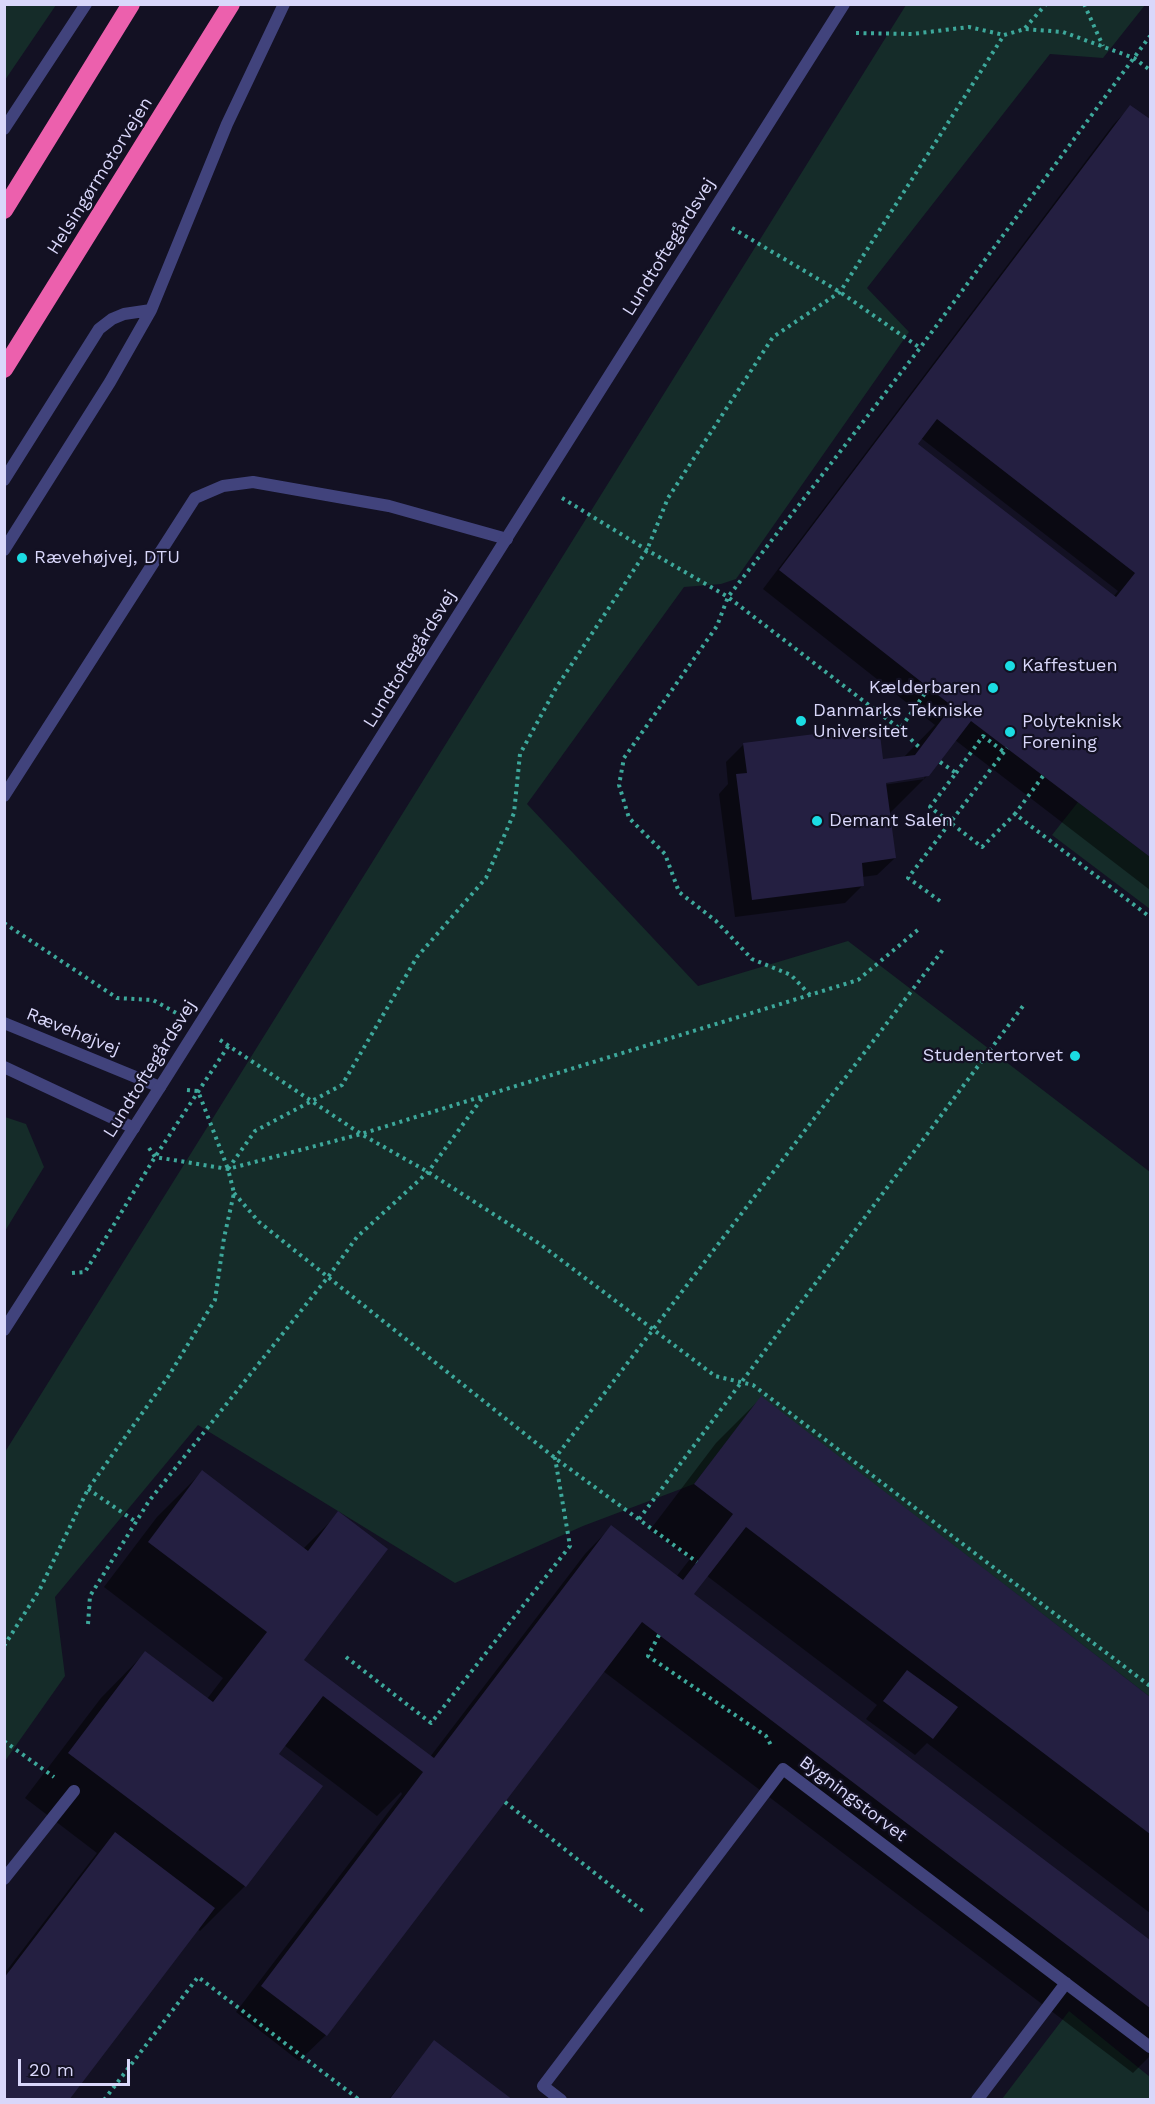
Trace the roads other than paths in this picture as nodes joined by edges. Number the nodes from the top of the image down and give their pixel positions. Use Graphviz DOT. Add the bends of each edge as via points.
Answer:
graph roads {
  1 [pos="87,4"];
  2 [pos="131,4"];
  3 [pos="231,4"];
  4 [pos="284,4"];
  5 [pos="844,4"];
  6 [pos="4,129"];
  7 [pos="4,210"];
  8 [pos="151,310"];
  9 [pos="4,369"];
  10 [pos="4,480"];
  11 [pos="507,539"];
  12 [pos="4,550"];
  13 [pos="4,796"];
  14 [pos="4,1023"];
  15 [pos="4,1067"];
  16 [pos="160,1088"];
  17 [pos="134,1128"];
  18 [pos="4,1330"];
  19 [pos="74,1791"];
  20 [pos="4,1879"];
  21 [pos="1066,1983"];
  22 [pos="1150,2047"];
  23 [pos="561,2100"];
  24 [pos="977,2100"];
  1 -- 6 [label="street"];
  2 -- 7 [label="highway"];
  3 -- 9 [label="highway, Helsingørmotorvejen"];
  4 -- 8 [label="street" via="227,124"];
  5 -- 11 [label="street, Lundtoftegårdsvej"];
  8 -- 10 [label="street" via="124,314 99,329"];
  8 -- 12 [label="street"];
  11 -- 13 [label="street" via="389,507 253,482 223,486 195,498"];
  11 -- 16 [label="street, Lundtoftegårdsvej"];
  14 -- 16 [label="street, Rævehøjvej"];
  15 -- 17 [label="street"];
  16 -- 17 [label="street, Lundtoftegårdsvej"];
  17 -- 18 [label="street, Lundtoftegårdsvej"];
  19 -- 20 [label="street"];
  21 -- 22 [label="street, Bygningstorvet"];
  21 -- 23 [label="street, Bygningstorvet" via="783,1769 543,2086"];
  21 -- 24 [label="street"];
}
